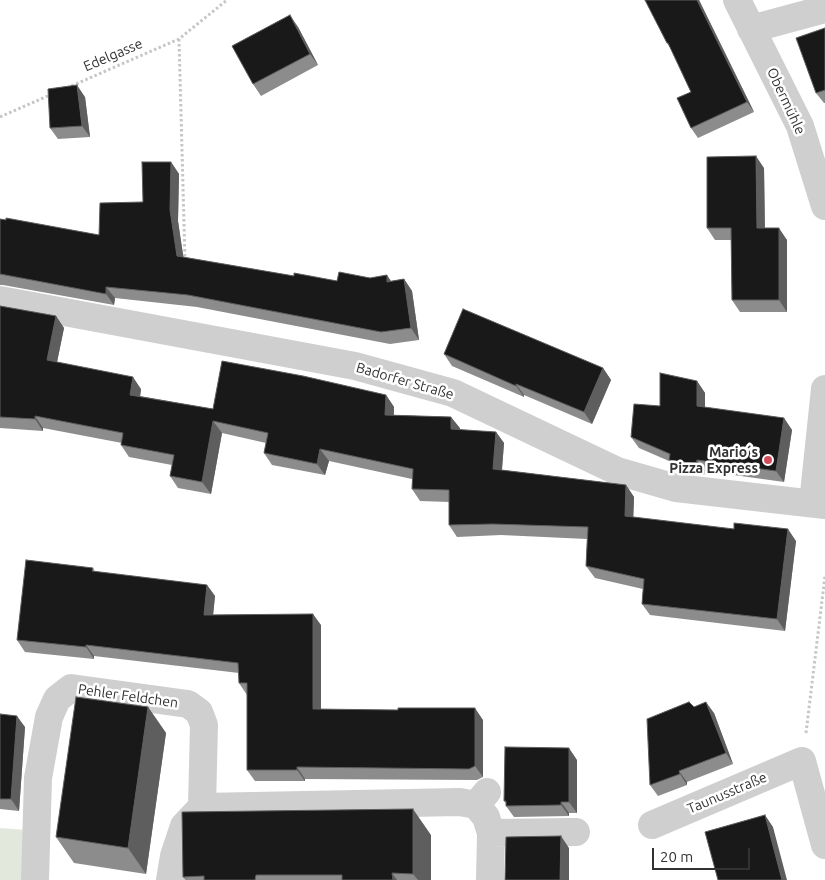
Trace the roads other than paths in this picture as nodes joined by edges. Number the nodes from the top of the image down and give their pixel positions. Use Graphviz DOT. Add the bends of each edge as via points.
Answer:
graph roads {
  1 [pos="737,0"];
  2 [pos="825,9"];
  3 [pos="751,29"];
  4 [pos="825,206"];
  5 [pos="0,300"];
  6 [pos="825,389"];
  7 [pos="819,504"];
  8 [pos="202,807"];
  9 [pos="652,825"];
  10 [pos="576,832"];
  11 [pos="491,833"];
  12 [pos="825,845"];
  13 [pos="35,880"];
  14 [pos="170,880"];
  15 [pos="490,880"];
  1 -- 3 [label="street, Obermühle"];
  2 -- 3 [label="street"];
  3 -- 4 [label="street, Obermühle" via="800,126"];
  5 -- 7 [label="street, Badorfer Straße" via="355,366 453,393 617,470 676,488"];
  6 -- 7 [label="street"];
  8 -- 11 [label="street" via="481,799"];
  8 -- 13 [label="street, Pehler Feldchen" via="204,725 199,712 188,704 71,688 57,699 47,726 38,778"];
  8 -- 14 [label="street" via="184,826"];
  9 -- 12 [label="street, Taunusstraße" via="802,761"];
  10 -- 11 [label="street"];
  11 -- 15 [label="street"];
}
